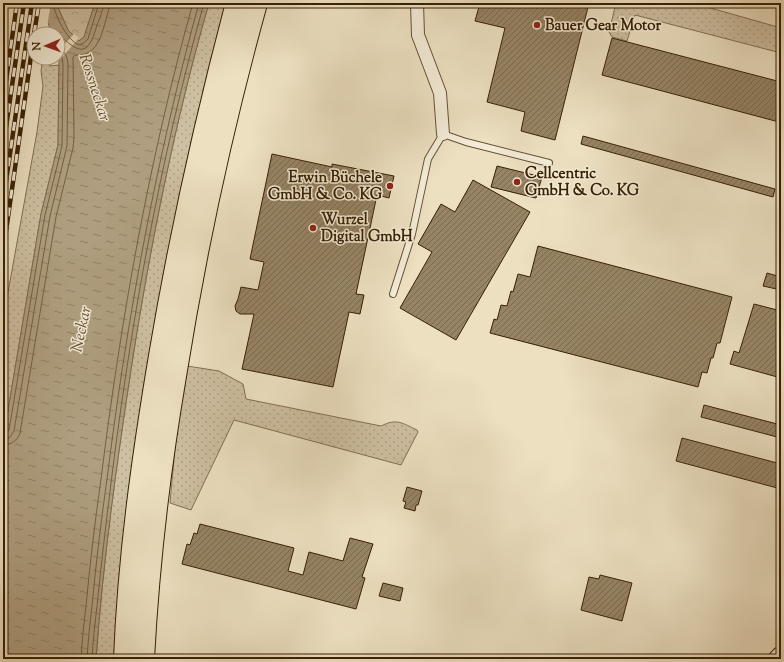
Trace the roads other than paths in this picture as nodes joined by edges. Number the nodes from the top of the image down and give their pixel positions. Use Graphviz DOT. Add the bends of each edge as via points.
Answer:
graph roads {
  1 [pos="237,3"];
  2 [pos="256,3"];
  3 [pos="417,3"];
  4 [pos="442,134"];
  5 [pos="549,164"];
  6 [pos="393,294"];
  7 [pos="781,655"];
  8 [pos="125,659"];
  9 [pos="143,659"];
  10 [pos="777,659"];
  1 -- 8 [label="highway" via="197,166 156,377 134,531"];
  2 -- 9 [label="highway" via="213,174 180,343 155,507"];
  3 -- 4 [label="street" via="418,35 440,93"];
  4 -- 5 [label="lane"];
  4 -- 6 [label="lane" via="428,159 412,234"];
  7 -- 10 [label="main road"];
}
